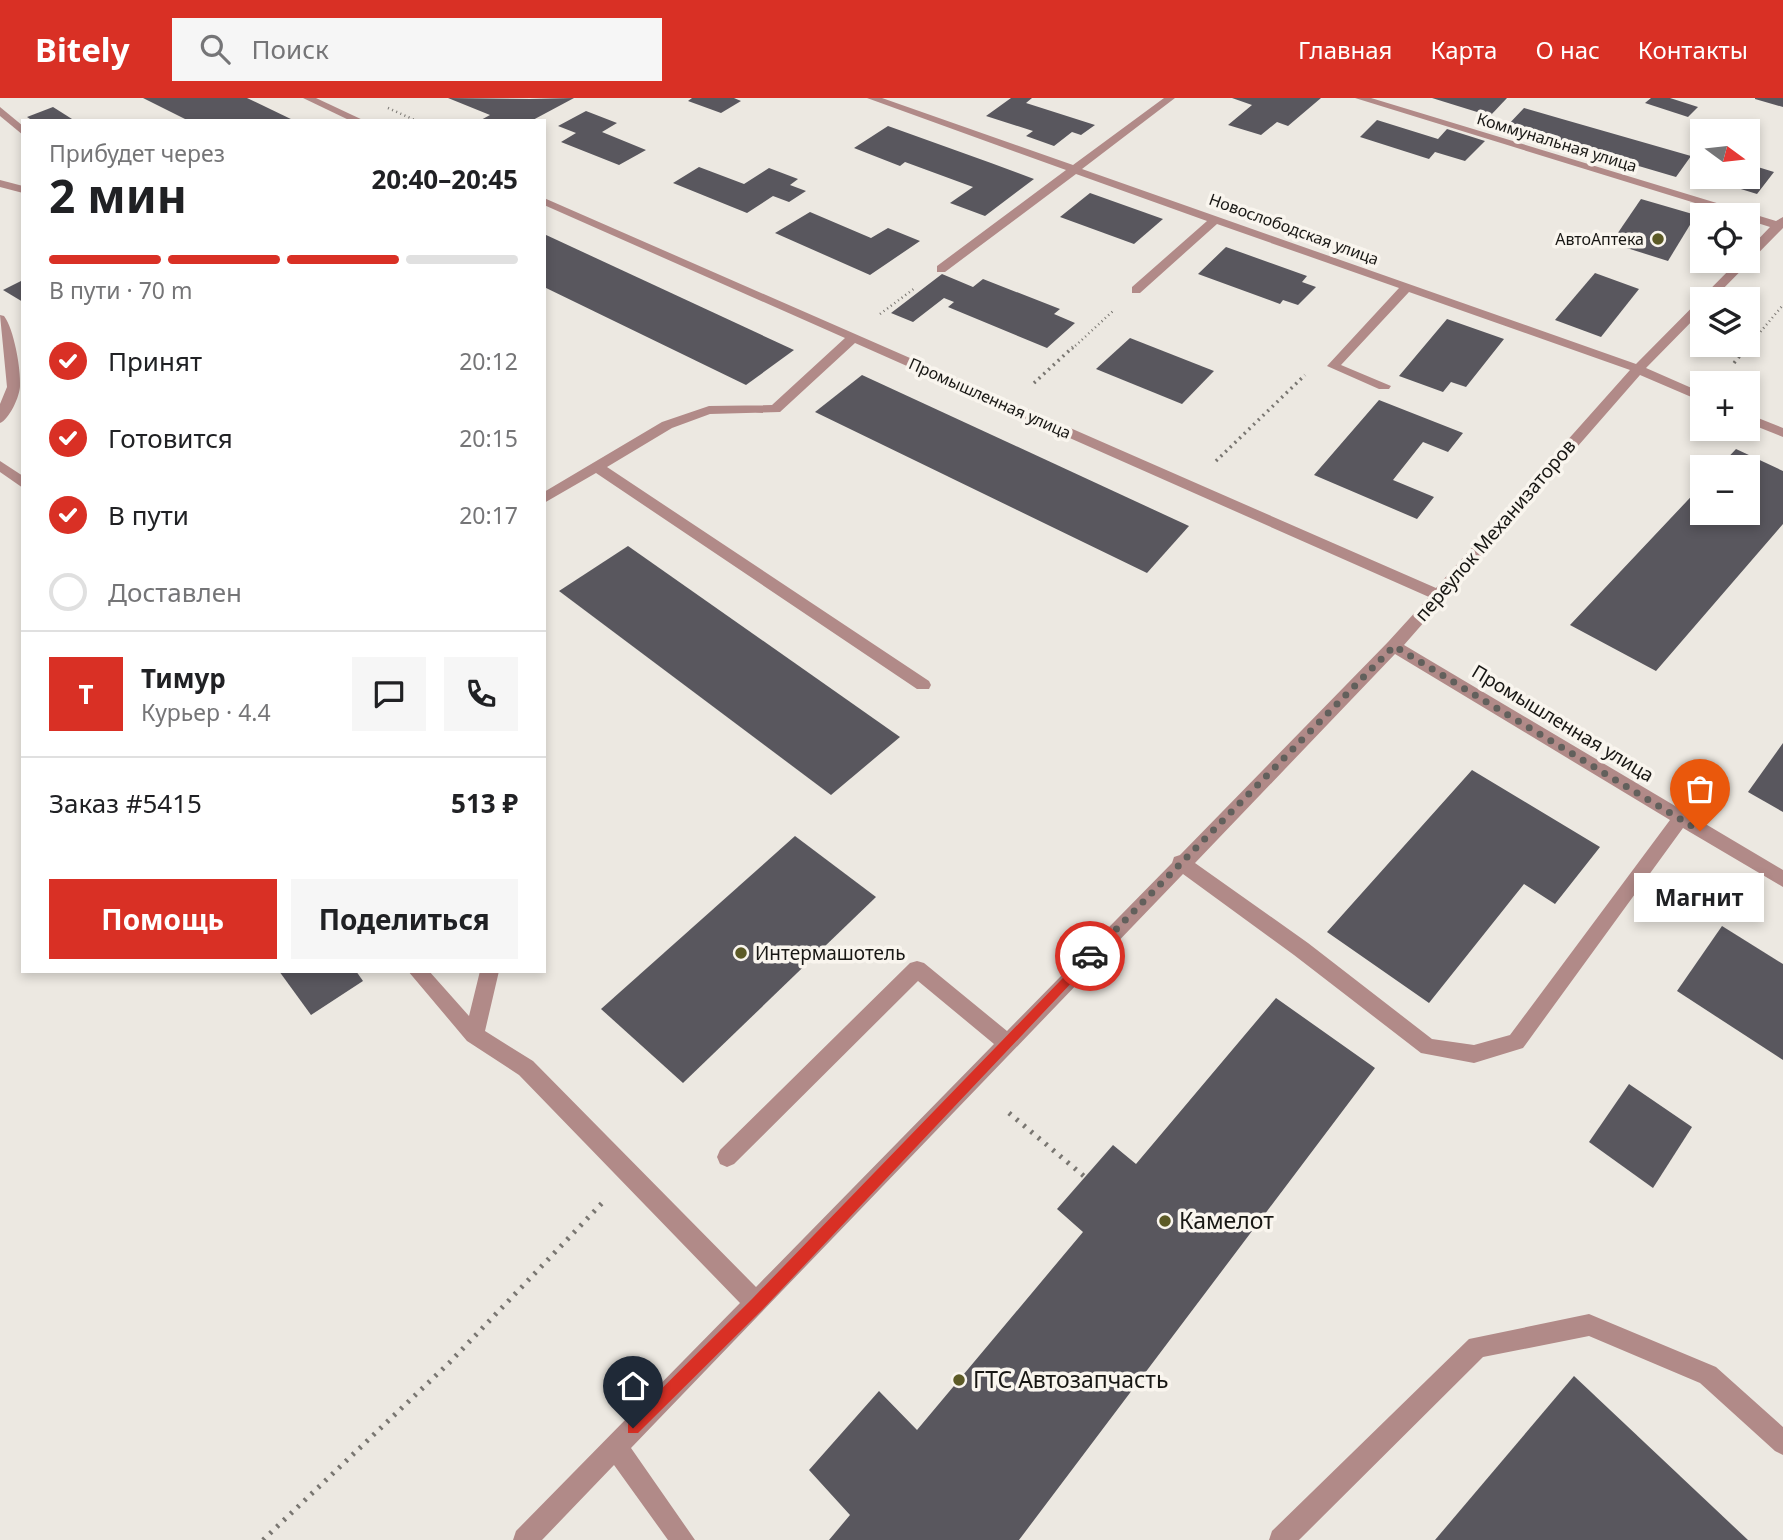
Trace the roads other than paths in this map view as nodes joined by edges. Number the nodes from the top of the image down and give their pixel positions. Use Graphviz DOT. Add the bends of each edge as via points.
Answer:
graph roads {
  1 [pos="308,98"];
  2 [pos="872,98"];
  3 [pos="1171,98"];
  4 [pos="1360,98"];
  5 [pos="0,110"];
  6 [pos="355,119"];
  7 [pos="21,130"];
  8 [pos="1076,170"];
  9 [pos="0,183"];
  10 [pos="21,189"];
  11 [pos="546,202"];
  12 [pos="1703,203"];
  13 [pos="1216,219"];
  14 [pos="1760,219"];
  15 [pos="1781,223"];
  16 [pos="1760,245"];
  17 [pos="941,269"];
  18 [pos="1732,273"];
  19 [pos="1407,287"];
  20 [pos="1718,287"];
  21 [pos="1136,290"];
  22 [pos="1690,315"];
  23 [pos="0,319"];
  24 [pos="853,338"];
  25 [pos="1638,369"];
  26 [pos="1384,386"];
  27 [pos="1690,392"];
  28 [pos="0,419"];
  29 [pos="1760,423"];
  30 [pos="1783,433"];
  31 [pos="0,465"];
  32 [pos="597,467"];
  33 [pos="21,481"];
  34 [pos="546,497"];
  35 [pos="1436,594"];
  36 [pos="1394,646"];
  37 [pos="923,685"];
  38 [pos="1680,819"];
  39 [pos="1180,862"];
  40 [pos="1783,879"];
  41 [pos="419,973"];
  42 [pos="490,973"];
  43 [pos="474,1035"];
  44 [pos="1006,1042"];
  45 [pos="727,1157"];
  46 [pos="757,1304"];
  47 [pos="1783,1443"];
  48 [pos="615,1446"];
  49 [pos="525,1540"];
  50 [pos="683,1540"];
  51 [pos="1281,1540"];
  1 -- 6 [label="street"];
  2 -- 8 [label="street, Новослободская улица"];
  3 -- 8 [label="street"];
  4 -- 12 [label="street, Коммунальная улица"];
  5 -- 7 [label="street"];
  8 -- 13 [label="street, Новослободская улица"];
  8 -- 17 [label="street"];
  9 -- 10 [label="street"];
  11 -- 24 [label="street, Промышленная улица"];
  13 -- 19 [label="street, Новослободская улица"];
  13 -- 21 [label="street"];
  14 -- 15 [label="street, Коммунальная улица"];
  15 -- 16 [label="street"];
  18 -- 20 [label="street, переулок Механизаторов"];
  19 -- 25 [label="street, Новослободская улица"];
  19 -- 26 [label="street" via="1333,366"];
  22 -- 25 [label="street, переулок Механизаторов"];
  23 -- 28 [label="street" via="15,387"];
  24 -- 32 [label="street" via="775,410 709,410 667,425"];
  24 -- 35 [label="street, Промышленная улица"];
  25 -- 27 [label="street, Новослободская улица"];
  25 -- 35 [label="street, переулок Механизаторов"];
  29 -- 30 [label="street"];
  31 -- 33 [label="street"];
  32 -- 34 [label="street"];
  32 -- 37 [label="street"];
  35 -- 36 [label="street, переулок Механизаторов"];
  36 -- 38 [label="street, Промышленная улица"];
  36 -- 39 [label="street, переулок Механизаторов"];
  38 -- 39 [label="street" via="1516,1042 1474,1054 1428,1047"];
  38 -- 40 [label="street, Промышленная улица"];
  39 -- 44 [label="street, переулок Механизаторов"];
  41 -- 43 [label="street"];
  42 -- 43 [label="street"];
  43 -- 46 [label="street" via="526,1068"];
  44 -- 45 [label="street" via="917,969"];
  44 -- 46 [label="street, переулок Механизаторов"];
  46 -- 48 [label="street, переулок Механизаторов"];
  47 -- 51 [label="street" via="1707,1375 1589,1325 1477,1347"];
  48 -- 49 [label="street, переулок Механизаторов"];
  48 -- 50 [label="street"];
}
